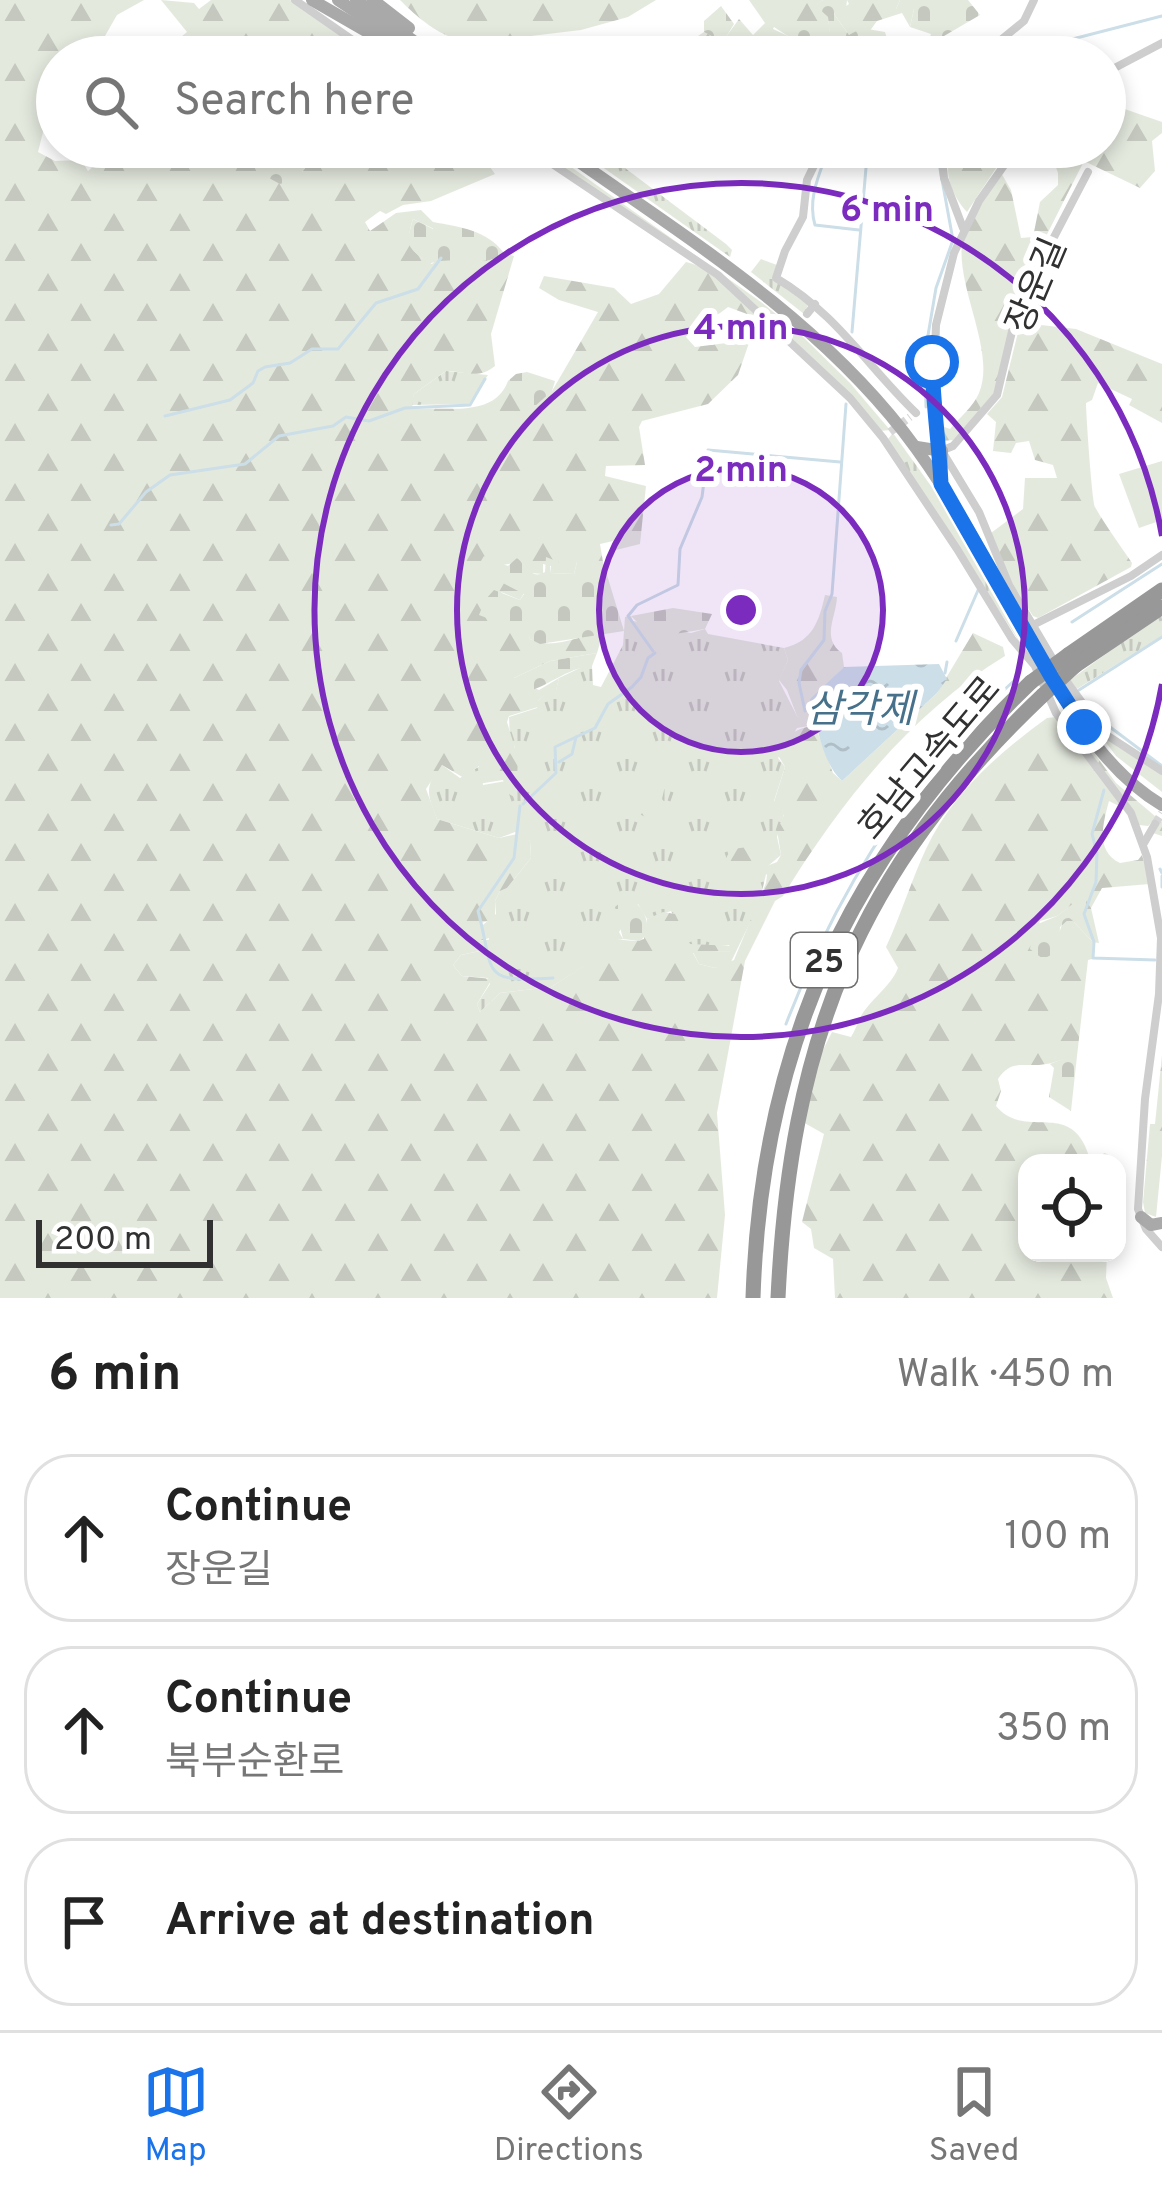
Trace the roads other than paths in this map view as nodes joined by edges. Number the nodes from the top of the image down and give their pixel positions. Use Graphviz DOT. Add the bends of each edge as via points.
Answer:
graph roads {
  1 [pos="296,0"];
  2 [pos="312,0"];
  3 [pos="338,0"];
  4 [pos="356,0"];
  5 [pos="373,0"];
  6 [pos="1034,0"];
  7 [pos="347,36"];
  8 [pos="375,36"];
  9 [pos="392,36"];
  10 [pos="407,36"];
  11 [pos="421,36"];
  12 [pos="1007,36"];
  13 [pos="1162,43"];
  14 [pos="1126,62"];
  15 [pos="558,168"];
  16 [pos="587,168"];
  17 [pos="813,168"];
  18 [pos="943,168"];
  19 [pos="1000,168"];
  20 [pos="1088,172"];
  21 [pos="964,229"];
  22 [pos="815,304"];
  23 [pos="807,314"];
  24 [pos="932,412"];
  25 [pos="915,446"];
  26 [pos="942,451"];
  27 [pos="941,484"];
  28 [pos="1162,555"];
  29 [pos="1162,590"];
  30 [pos="1162,607"];
  31 [pos="1035,624"];
  32 [pos="1072,660"];
  33 [pos="1162,771"];
  34 [pos="1162,805"];
  35 [pos="1155,824"];
  36 [pos="1144,844"];
  37 [pos="1142,1217"];
  38 [pos="1162,1223"];
  39 [pos="1161,1247"];
  40 [pos="753,1298"];
  41 [pos="778,1298"];
  1 -- 7 [label="street"];
  2 -- 8 [label="main road"];
  3 -- 9 [label="main road"];
  4 -- 10 [label="main road"];
  5 -- 11 [label="main road"];
  6 -- 12 [label="street"];
  13 -- 14 [label="street"];
  15 -- 36 [label="street" via="718,275 790,334 887,435"];
  16 -- 25 [label="main road" via="803,324"];
  17 -- 22 [label="street" via="776,278"];
  18 -- 21 [label="street"];
  19 -- 21 [label="street"];
  20 -- 26 [label="street, 장운길" via="1018,306 997,395"];
  21 -- 24 [label="street" via="936,325"];
  22 -- 23 [label="street"];
  22 -- 24 [label="street" via="913,415"];
  24 -- 26 [label="street"];
  25 -- 26 [label="main road"];
  25 -- 27 [label="main road"];
  26 -- 27 [label="main road"];
  26 -- 31 [label="street"];
  27 -- 34 [label="main road" via="1103,756"];
  28 -- 31 [label="street"];
  29 -- 32 [label="highway, 호남고속도로 / 25"];
  30 -- 32 [label="highway, 호남고속도로 / 25"];
  31 -- 33 [label="street" via="1105,734"];
  32 -- 40 [label="highway, 호남고속도로 / 25, bridge" via="1030,682 916,808 843,921 819,972 769,1140"];
  32 -- 41 [label="highway, 호남고속도로 / 25, bridge" via="934,816 891,875 840,972 803,1089"];
  35 -- 36 [label="street"];
  36 -- 37 [label="street" via="1160,938"];
  37 -- 38 [label="main road"];
  37 -- 39 [label="street"];
}
